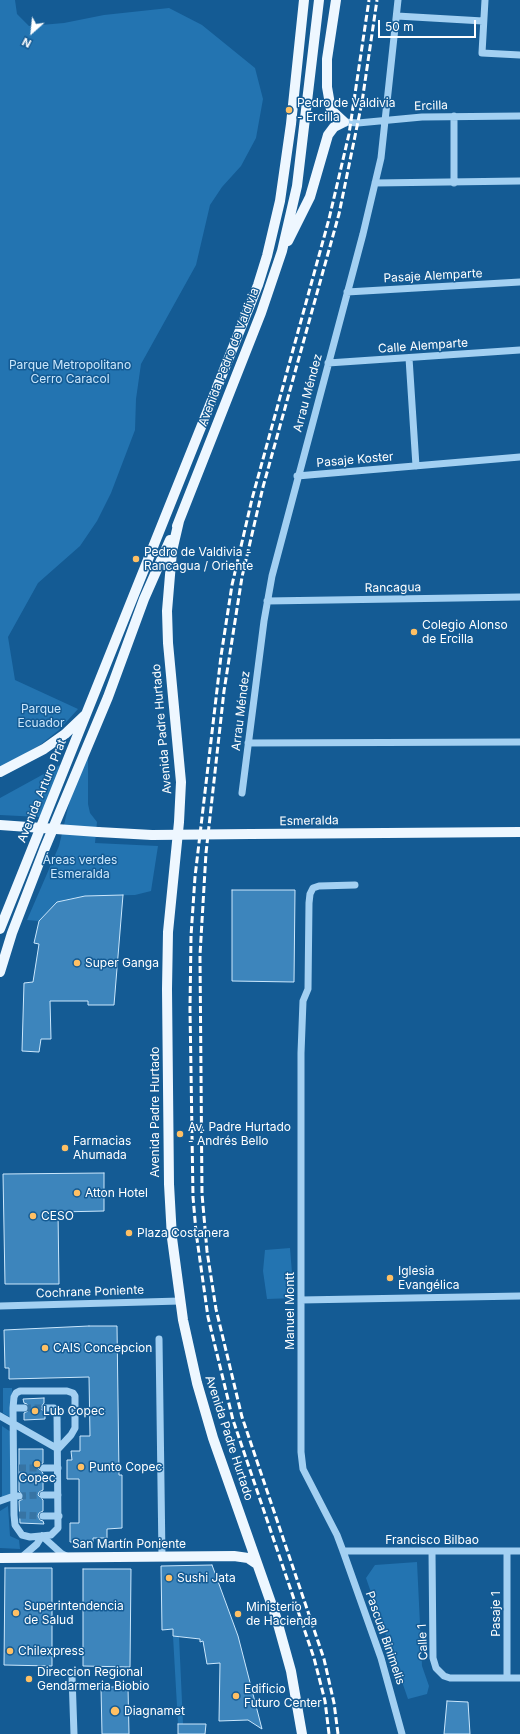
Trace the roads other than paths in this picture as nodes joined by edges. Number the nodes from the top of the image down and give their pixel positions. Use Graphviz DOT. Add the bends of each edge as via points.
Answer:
graph roads {
  1 [pos="304,0"];
  2 [pos="319,0"];
  3 [pos="336,0"];
  4 [pos="398,0"];
  5 [pos="485,0"];
  6 [pos="397,16"];
  7 [pos="483,20"];
  8 [pos="520,55"];
  9 [pos="454,116"];
  10 [pos="520,116"];
  11 [pos="385,119"];
  12 [pos="344,122"];
  13 [pos="520,181"];
  14 [pos="375,183"];
  15 [pos="454,183"];
  16 [pos="282,251"];
  17 [pos="520,282"];
  18 [pos="347,292"];
  19 [pos="520,350"];
  20 [pos="409,358"];
  21 [pos="328,363"];
  22 [pos="520,457"];
  23 [pos="416,466"];
  24 [pos="297,476"];
  25 [pos="179,521"];
  26 [pos="134,595"];
  27 [pos="520,597"];
  28 [pos="267,600"];
  29 [pos="103,707"];
  30 [pos="89,711"];
  31 [pos="520,742"];
  32 [pos="248,743"];
  33 [pos="0,772"];
  34 [pos="242,793"];
  35 [pos="0,825"];
  36 [pos="520,832"];
  37 [pos="355,885"];
  38 [pos="0,929"];
  39 [pos="0,972"];
  40 [pos="520,1296"];
  41 [pos="301,1300"];
  42 [pos="180,1301"];
  43 [pos="0,1306"];
  44 [pos="159,1339"];
  45 [pos="14,1408"];
  46 [pos="24,1408"];
  47 [pos="45,1408"];
  48 [pos="0,1416"];
  49 [pos="14,1425"];
  50 [pos="58,1449"];
  51 [pos="43,1468"];
  52 [pos="58,1468"];
  53 [pos="43,1495"];
  54 [pos="58,1495"];
  55 [pos="16,1496"];
  56 [pos="0,1501"];
  57 [pos="43,1516"];
  58 [pos="59,1516"];
  59 [pos="42,1536"];
  60 [pos="343,1551"];
  61 [pos="432,1551"];
  62 [pos="507,1551"];
  63 [pos="520,1551"];
  64 [pos="22,1557"];
  65 [pos="69,1557"];
  66 [pos="162,1557"];
  67 [pos="0,1558"];
  68 [pos="257,1564"];
  69 [pos="72,1676"];
  70 [pos="507,1678"];
  71 [pos="520,1678"];
  72 [pos="74,1734"];
  73 [pos="302,1734"];
  74 [pos="402,1734"];
  1 -- 26 [label="main road, Avenida Pedro de Valdivia" via="285,174 267,256 258,285"];
  2 -- 16 [label="main road, Avenida Pedro de Valdivia" via="297,186"];
  3 -- 12 [label="main road" via="327,58 328,100 334,115"];
  4 -- 6 [label="street, Arrau Méndez"];
  5 -- 7 [label="street"];
  6 -- 7 [label="street"];
  6 -- 11 [label="street, Arrau Méndez"];
  7 -- 8 [label="street" via="482,53"];
  9 -- 10 [label="street, Ercilla"];
  9 -- 11 [label="street, Ercilla"];
  9 -- 15 [label="street"];
  11 -- 12 [label="street, Ercilla" via="358,123"];
  11 -- 14 [label="street, Arrau Méndez"];
  12 -- 16 [label="main road" via="334,127 328,135 310,198"];
  13 -- 15 [label="street"];
  14 -- 15 [label="street"];
  14 -- 18 [label="street, Arrau Méndez"];
  16 -- 25 [label="main road, Avenida Pedro de Valdivia" via="261,313"];
  17 -- 18 [label="street, Pasaje Alemparte"];
  18 -- 21 [label="street, Arrau Méndez"];
  19 -- 20 [label="street, Calle Alemparte"];
  20 -- 21 [label="street, Calle Alemparte"];
  20 -- 23 [label="street"];
  21 -- 24 [label="street, Arrau Méndez"];
  22 -- 23 [label="street, Pasaje Koster"];
  23 -- 24 [label="street, Pasaje Koster"];
  24 -- 28 [label="street, Arrau Méndez"];
  25 -- 29 [label="main road, Avenida Pedro de Valdivia" via="149,588"];
  25 -- 42 [label="main road, Avenida Padre Hurtado" via="172,551 167,605 181,782 169,925 167,1004 170,1204"];
  26 -- 30 [label="main road, Avenida Arturo Prat"];
  27 -- 28 [label="street, Rancagua"];
  28 -- 32 [label="street, Arrau Méndez"];
  29 -- 39 [label="main road, Avenida Arturo Prat" via="41,857"];
  30 -- 33 [label="main road" via="51,745"];
  30 -- 38 [label="main road, Avenida Arturo Prat"];
  31 -- 32 [label="street"];
  32 -- 34 [label="street, Arrau Méndez"];
  35 -- 36 [label="main road, Esmeralda, bridge" via="152,835"];
  37 -- 41 [label="street, Manuel Montt" via="319,886 313,888 310,894 308,989 303,1001"];
  40 -- 41 [label="street"];
  41 -- 60 [label="street, Manuel Montt" via="302,1463 307,1479"];
  42 -- 43 [label="street, Cochrane Poniente"];
  42 -- 68 [label="main road, Avenida Padre Hurtado" via="210,1427"];
  44 -- 66 [label="street"];
  45 -- 46 [label="street"];
  45 -- 49 [label="street"];
  45 -- 50 [label="street" via="15,1394 20,1391 73,1393 75,1428"];
  47 -- 50 [label="street" via="54,1408 57,1412"];
  48 -- 49 [label="street"];
  49 -- 50 [label="street"];
  49 -- 55 [label="street"];
  50 -- 52 [label="street"];
  51 -- 52 [label="street"];
  52 -- 54 [label="street"];
  53 -- 54 [label="street"];
  54 -- 58 [label="street"];
  55 -- 56 [label="street"];
  55 -- 59 [label="street" via="15,1525 22,1535"];
  57 -- 58 [label="street"];
  58 -- 59 [label="street" via="58,1528 54,1534"];
  59 -- 64 [label="street"];
  59 -- 65 [label="street"];
  60 -- 61 [label="street, Francisco Bilbao"];
  60 -- 74 [label="street, Pascual Binimelis" via="381,1658"];
  61 -- 62 [label="street, Francisco Bilbao"];
  61 -- 70 [label="street, Calle 1" via="433,1658 436,1668 450,1678"];
  62 -- 63 [label="street, Francisco Bilbao"];
  62 -- 70 [label="street, Pasaje 1"];
  64 -- 65 [label="main road, San Martín Poniente"];
  64 -- 67 [label="main road, San Martín Poniente"];
  65 -- 66 [label="main road, San Martín Poniente"];
  66 -- 68 [label="main road, San Martín Poniente" via="234,1556 248,1558"];
  68 -- 73 [label="main road, Avenida Padre Hurtado" via="276,1617 289,1666"];
  69 -- 72 [label="street"];
  70 -- 71 [label="street, Calle 1"];
}
